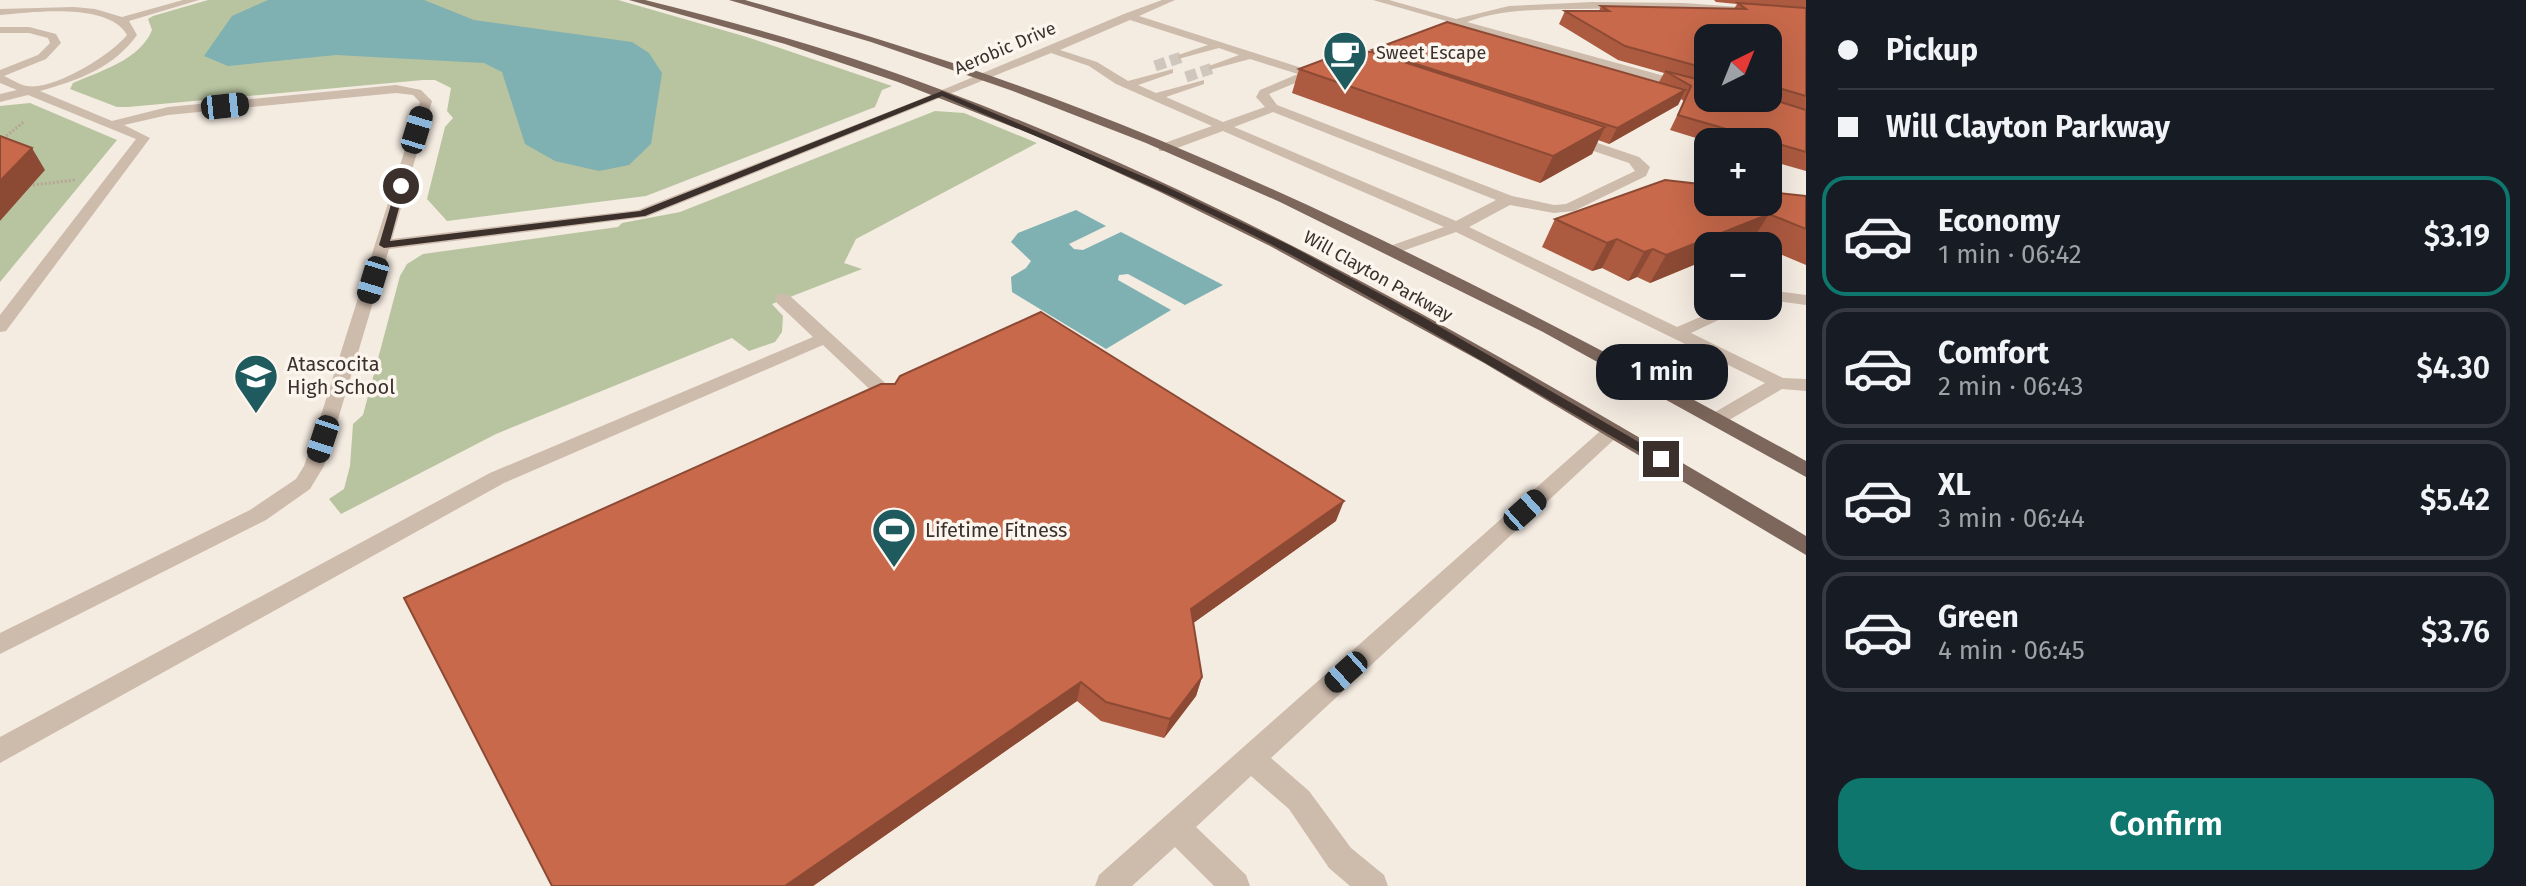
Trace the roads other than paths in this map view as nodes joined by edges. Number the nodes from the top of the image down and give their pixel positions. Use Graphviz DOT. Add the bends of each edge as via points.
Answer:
graph roads {
  1 [pos="194,0"];
  2 [pos="634,0"];
  3 [pos="734,0"];
  4 [pos="1170,0"];
  5 [pos="1378,0"];
  6 [pos="125,6"];
  7 [pos="0,12"];
  8 [pos="102,13"];
  9 [pos="1806,15"];
  10 [pos="1128,16"];
  11 [pos="123,20"];
  12 [pos="1459,21"];
  13 [pos="0,30"];
  14 [pos="1218,45"];
  15 [pos="1048,49"];
  16 [pos="1231,49"];
  17 [pos="1182,57"];
  18 [pos="1256,57"];
  19 [pos="1195,61"];
  20 [pos="1155,66"];
  21 [pos="1334,66"];
  22 [pos="1213,68"];
  23 [pos="1169,71"];
  24 [pos="1226,72"];
  25 [pos="1307,73"];
  26 [pos="0,76"];
  27 [pos="985,76"];
  28 [pos="1186,77"];
  29 [pos="1121,82"];
  30 [pos="1200,82"];
  31 [pos="1694,88"];
  32 [pos="30,90"];
  33 [pos="942,93"];
  34 [pos="1149,94"];
  35 [pos="0,98"];
  36 [pos="1273,108"];
  37 [pos="114,124"];
  38 [pos="1223,126"];
  39 [pos="1562,136"];
  40 [pos="1164,148"];
  41 [pos="1508,200"];
  42 [pos="1457,227"];
  43 [pos="384,245"];
  44 [pos="1392,250"];
  45 [pos="1782,297"];
  46 [pos="783,299"];
  47 [pos="1806,300"];
  48 [pos="1707,320"];
  49 [pos="0,327"];
  50 [pos="1679,332"];
  51 [pos="825,338"];
  52 [pos="1779,383"];
  53 [pos="1806,385"];
  54 [pos="888,396"];
  55 [pos="1717,419"];
  56 [pos="1613,430"];
  57 [pos="1806,470"];
  58 [pos="1806,547"];
  59 [pos="0,644"];
  60 [pos="0,751"];
  61 [pos="1251,758"];
  62 [pos="1175,827"];
  63 [pos="1110,886"];
  64 [pos="1235,886"];
  65 [pos="1373,886"];
  1 -- 11 [label="street"];
  2 -- 33 [label="main road, Will Clayton Parkway" via="780,39"];
  3 -- 27 [label="main road, Will Clayton Parkway"];
  4 -- 10 [label="street, Aerobic Drive"];
  5 -- 12 [label="street"];
  6 -- 8 [label="street"];
  7 -- 8 [label="street"];
  8 -- 11 [label="street"];
  9 -- 12 [label="street" via="1576,5 1491,11"];
  10 -- 14 [label="street"];
  10 -- 15 [label="street, Aerobic Drive"];
  11 -- 32 [label="street" via="132,35 113,56"];
  12 -- 31 [label="street"];
  13 -- 26 [label="street" via="46,34 56,43 42,57"];
  14 -- 16 [label="street"];
  14 -- 17 [label="street"];
  15 -- 27 [label="street, Aerobic Drive"];
  15 -- 29 [label="street" via="1093,64"];
  16 -- 18 [label="street"];
  16 -- 19 [label="street"];
  18 -- 22 [label="street"];
  18 -- 24 [label="street"];
  18 -- 25 [label="street"];
  20 -- 29 [label="street"];
  21 -- 25 [label="street"];
  23 -- 29 [label="street"];
  25 -- 36 [label="street" via="1264,92 1262,97"];
  26 -- 32 [label="street"];
  27 -- 33 [label="street, Aerobic Drive"];
  27 -- 40 [label="main road, Will Clayton Parkway"];
  28 -- 34 [label="street"];
  29 -- 34 [label="street"];
  30 -- 34 [label="street"];
  32 -- 35 [label="street"];
  32 -- 37 [label="street"];
  33 -- 43 [label="street, Aerobic Drive" via="641,214"];
  33 -- 56 [label="main road, Will Clayton Parkway" via="1287,249"];
  34 -- 38 [label="street"];
  36 -- 38 [label="street"];
  36 -- 41 [label="street"];
  37 -- 43 [label="street" via="168,111 396,89 417,92 426,101"];
  37 -- 49 [label="street" via="144,138"];
  38 -- 40 [label="street"];
  38 -- 42 [label="street"];
  39 -- 41 [label="street" via="1634,160 1643,167 1641,173 1569,208"];
  40 -- 44 [label="main road, Will Clayton Parkway"];
  41 -- 42 [label="street"];
  42 -- 44 [label="street"];
  42 -- 50 [label="street"];
  43 -- 59 [label="street" via="314,466 303,484 258,515"];
  44 -- 55 [label="main road, Will Clayton Parkway"];
  45 -- 47 [label="street"];
  46 -- 51 [label="street"];
  48 -- 50 [label="street"];
  50 -- 52 [label="street"];
  51 -- 54 [label="street"];
  51 -- 60 [label="street" via="497,478"];
  52 -- 53 [label="street"];
  52 -- 55 [label="street"];
  55 -- 57 [label="main road, Will Clayton Parkway"];
  56 -- 58 [label="main road, Will Clayton Parkway"];
  56 -- 61 [label="street"];
  61 -- 62 [label="street"];
  61 -- 65 [label="street" via="1299,800 1340,858"];
  62 -- 63 [label="street"];
  62 -- 64 [label="street"];
}
